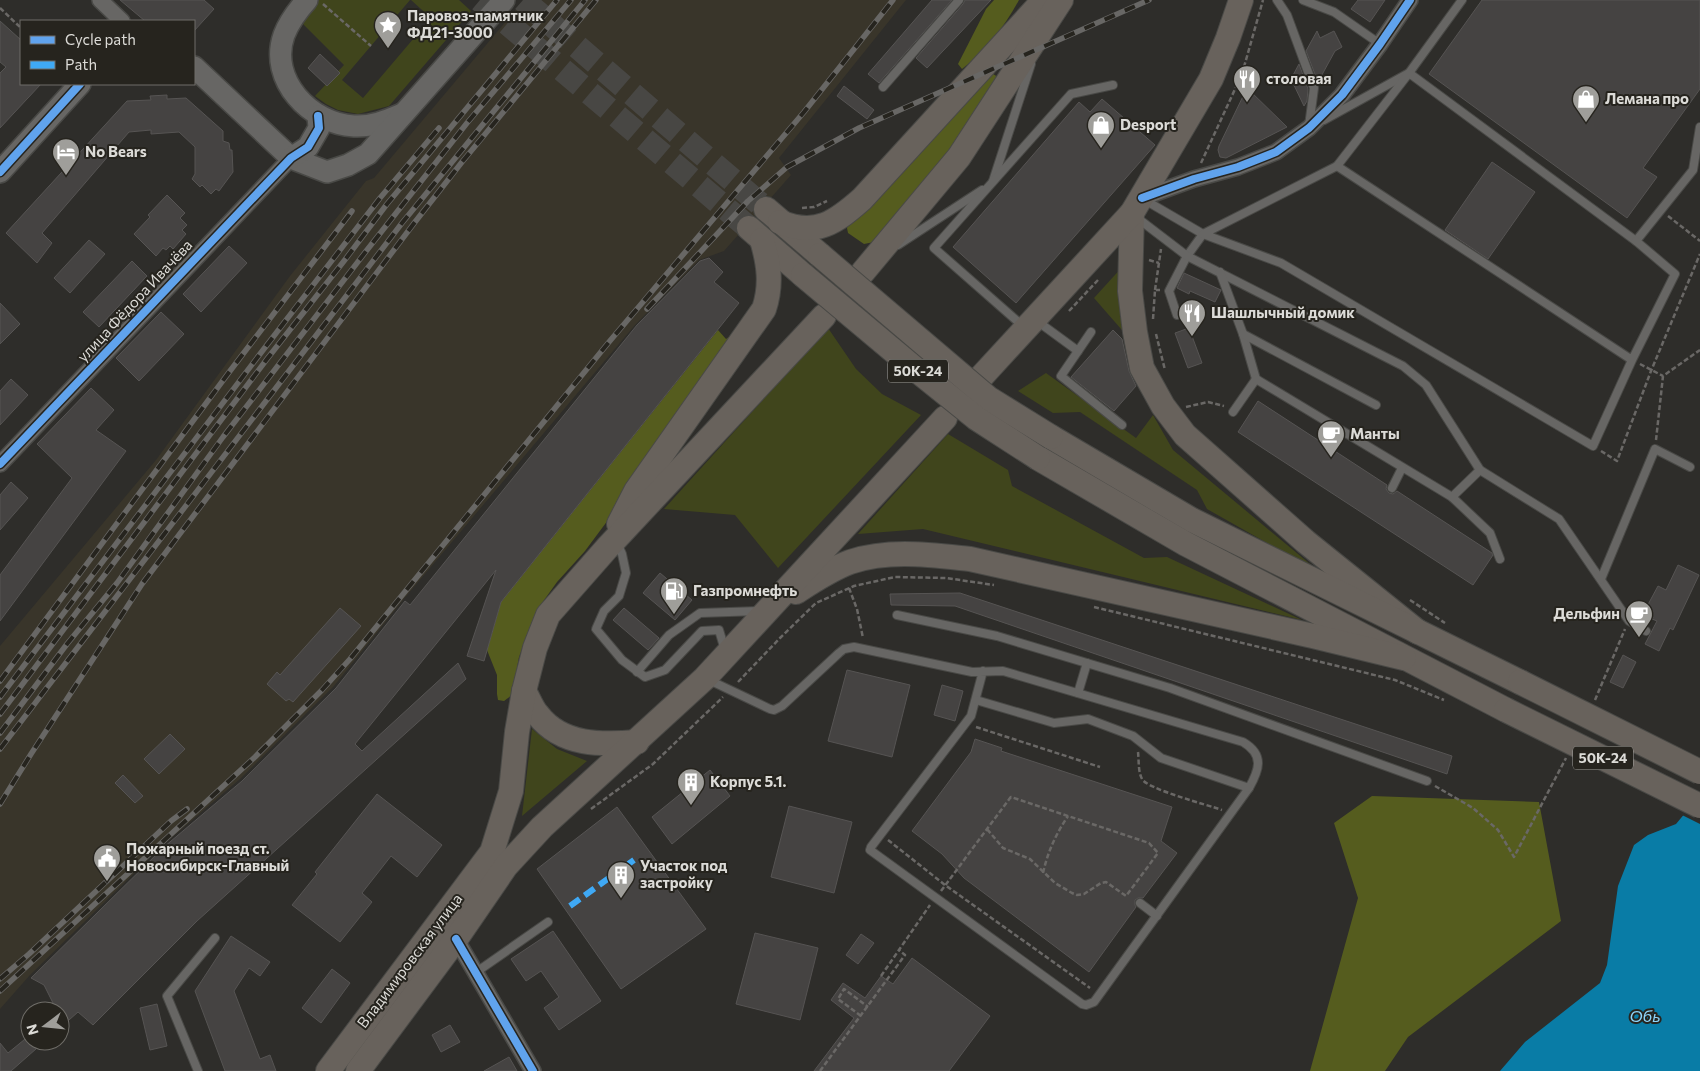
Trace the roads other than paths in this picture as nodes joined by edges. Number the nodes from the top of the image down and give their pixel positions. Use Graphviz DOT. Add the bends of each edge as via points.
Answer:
graph roads {
  1 [pos="100,0"];
  2 [pos="307,0"];
  3 [pos="504,0"];
  4 [pos="959,0"];
  5 [pos="1044,0"];
  6 [pos="1061,0"];
  7 [pos="1241,0"];
  8 [pos="1277,0"];
  9 [pos="1303,0"];
  10 [pos="1410,0"];
  11 [pos="1462,0"];
  12 [pos="121,20"];
  13 [pos="1041,30"];
  14 [pos="1380,44"];
  15 [pos="195,68"];
  16 [pos="1409,73"];
  17 [pos="79,85"];
  18 [pos="1113,85"];
  19 [pos="883,87"];
  20 [pos="407,112"];
  21 [pos="318,116"];
  22 [pos="1700,127"];
  23 [pos="1309,128"];
  24 [pos="290,158"];
  25 [pos="1337,166"];
  26 [pos="0,172"];
  27 [pos="992,184"];
  28 [pos="1137,206"];
  29 [pos="1203,234"];
  30 [pos="1636,241"];
  31 [pos="1187,256"];
  32 [pos="867,268"];
  33 [pos="1220,272"];
  34 [pos="1177,315"];
  35 [pos="824,316"];
  36 [pos="1030,324"];
  37 [pos="1091,332"];
  38 [pos="1243,334"];
  39 [pos="1078,351"];
  40 [pos="1632,360"];
  41 [pos="982,376"];
  42 [pos="1256,379"];
  43 [pos="1376,405"];
  44 [pos="1233,412"];
  45 [pos="945,418"];
  46 [pos="1122,425"];
  47 [pos="0,464"];
  48 [pos="1690,467"];
  49 [pos="1402,468"];
  50 [pos="1480,470"];
  51 [pos="1392,488"];
  52 [pos="1452,497"];
  53 [pos="611,543"];
  54 [pos="1500,559"];
  55 [pos="1601,579"];
  56 [pos="767,610"];
  57 [pos="897,615"];
  58 [pos="1646,631"];
  59 [pos="1418,632"];
  60 [pos="727,654"];
  61 [pos="1404,658"];
  62 [pos="1087,663"];
  63 [pos="983,671"];
  64 [pos="637,672"];
  65 [pos="704,678"];
  66 [pos="524,691"];
  67 [pos="1078,693"];
  68 [pos="976,700"];
  69 [pos="637,742"];
  70 [pos="1700,772"];
  71 [pos="1427,781"];
  72 [pos="1249,788"];
  73 [pos="1700,806"];
  74 [pos="499,859"];
  75 [pos="1140,903"];
  76 [pos="1157,916"];
  77 [pos="548,922"];
  78 [pos="215,938"];
  79 [pos="456,939"];
  80 [pos="475,973"];
  81 [pos="198,1071"];
  82 [pos="328,1071"];
  83 [pos="358,1071"];
  84 [pos="533,1071"];
  1 -- 12 [label="street"];
  2 -- 21 [label="street" via="284,36 281,56 286,82 293,94"];
  3 -- 20 [label="street"];
  4 -- 19 [label="lane"];
  5 -- 59 [label="main road, 50К-24, bridge" via="841,218 830,224 808,228 798,227 773,215 988,398 1192,520"];
  6 -- 13 [label="main road"];
  7 -- 28 [label="main road" via="1211,79"];
  8 -- 23 [label="lane" via="1287,15 1314,88"];
  9 -- 14 [label="lane" via="1334,12"];
  10 -- 14 [label="street"];
  11 -- 16 [label="lane"];
  13 -- 27 [label="lane"];
  13 -- 32 [label="main road" via="959,157"];
  14 -- 23 [label="street" via="1342,95"];
  15 -- 24 [label="street"];
  16 -- 23 [label="lane"];
  16 -- 25 [label="lane"];
  16 -- 30 [label="lane"];
  17 -- 26 [label="street"];
  18 -- 27 [label="lane" via="1071,94"];
  20 -- 21 [label="street" via="369,126 339,124"];
  20 -- 24 [label="street" via="368,154 348,165 327,172"];
  21 -- 24 [label="street" via="319,128 308,147"];
  22 -- 30 [label="lane" via="1693,170"];
  23 -- 28 [label="street" via="1276,152 1194,179"];
  24 -- 47 [label="street, улица Фёдора Ивачёва"];
  25 -- 29 [label="lane"];
  25 -- 40 [label="lane"];
  27 -- 32 [label="lane"];
  27 -- 36 [label="lane" via="934,248"];
  28 -- 29 [label="lane"];
  28 -- 31 [label="lane" via="1163,237"];
  28 -- 36 [label="main road"];
  28 -- 59 [label="main road" via="1130,291 1135,332 1142,368 1163,406 1185,436 1306,542"];
  29 -- 31 [label="lane"];
  29 -- 40 [label="lane" via="1281,263 1594,446"];
  30 -- 40 [label="lane" via="1675,274"];
  31 -- 33 [label="lane"];
  31 -- 34 [label="lane" via="1169,291"];
  33 -- 38 [label="lane"];
  33 -- 50 [label="lane" via="1403,366 1426,386"];
  35 -- 53 [label="main road"];
  36 -- 39 [label="lane"];
  36 -- 41 [label="main road"];
  37 -- 39 [label="lane"];
  38 -- 42 [label="lane"];
  38 -- 43 [label="lane"];
  39 -- 46 [label="lane" via="1060,376"];
  42 -- 44 [label="lane"];
  42 -- 49 [label="lane"];
  45 -- 56 [label="main road"];
  48 -- 55 [label="lane" via="1655,449"];
  49 -- 51 [label="lane"];
  49 -- 52 [label="lane"];
  50 -- 52 [label="lane"];
  50 -- 55 [label="lane" via="1559,519"];
  52 -- 54 [label="lane" via="1490,533"];
  53 -- 61 [label="main road, 50К-24, bridge" via="636,491 764,309 770,286 768,262 756,234 976,418 1186,544"];
  53 -- 64 [label="lane" via="622,554 626,574 619,596 604,611 596,629 622,660"];
  53 -- 66 [label="main road" via="548,615"];
  55 -- 58 [label="lane" via="1629,621"];
  56 -- 60 [label="main road"];
  56 -- 61 [label="main road" via="850,562 872,556 922,554 970,559"];
  56 -- 64 [label="lane" via="700,613 669,635"];
  57 -- 62 [label="lane" via="997,636"];
  59 -- 70 [label="main road, 50К-24, bridge"];
  60 -- 64 [label="lane" via="719,630 702,631 665,670 645,677"];
  60 -- 65 [label="main road"];
  61 -- 73 [label="main road, 50К-24, bridge"];
  62 -- 67 [label="lane"];
  62 -- 71 [label="lane" via="1170,688"];
  63 -- 65 [label="lane" via="972,672 854,647 844,649 774,710"];
  63 -- 67 [label="lane" via="1003,671"];
  63 -- 68 [label="lane"];
  65 -- 69 [label="main road"];
  66 -- 69 [label="main road" via="538,716 558,733 586,743"];
  66 -- 74 [label="main road"];
  67 -- 72 [label="lane" via="1249,745 1259,765"];
  68 -- 72 [label="lane" via="1054,723 1086,718 1132,735 1161,758"];
  68 -- 76 [label="lane" via="966,723 871,847 872,852 1086,1005 1094,1002"];
  69 -- 74 [label="main road" via="542,827"];
  72 -- 76 [label="lane"];
  74 -- 79 [label="main road, Владимировская улица"];
  74 -- 82 [label="main road, Владимировская улица"];
  75 -- 76 [label="lane"];
  77 -- 80 [label="lane"];
  78 -- 81 [label="lane" via="167,996"];
  79 -- 80 [label="street"];
  79 -- 83 [label="main road, Владимировская улица"];
  80 -- 84 [label="street"];
}
